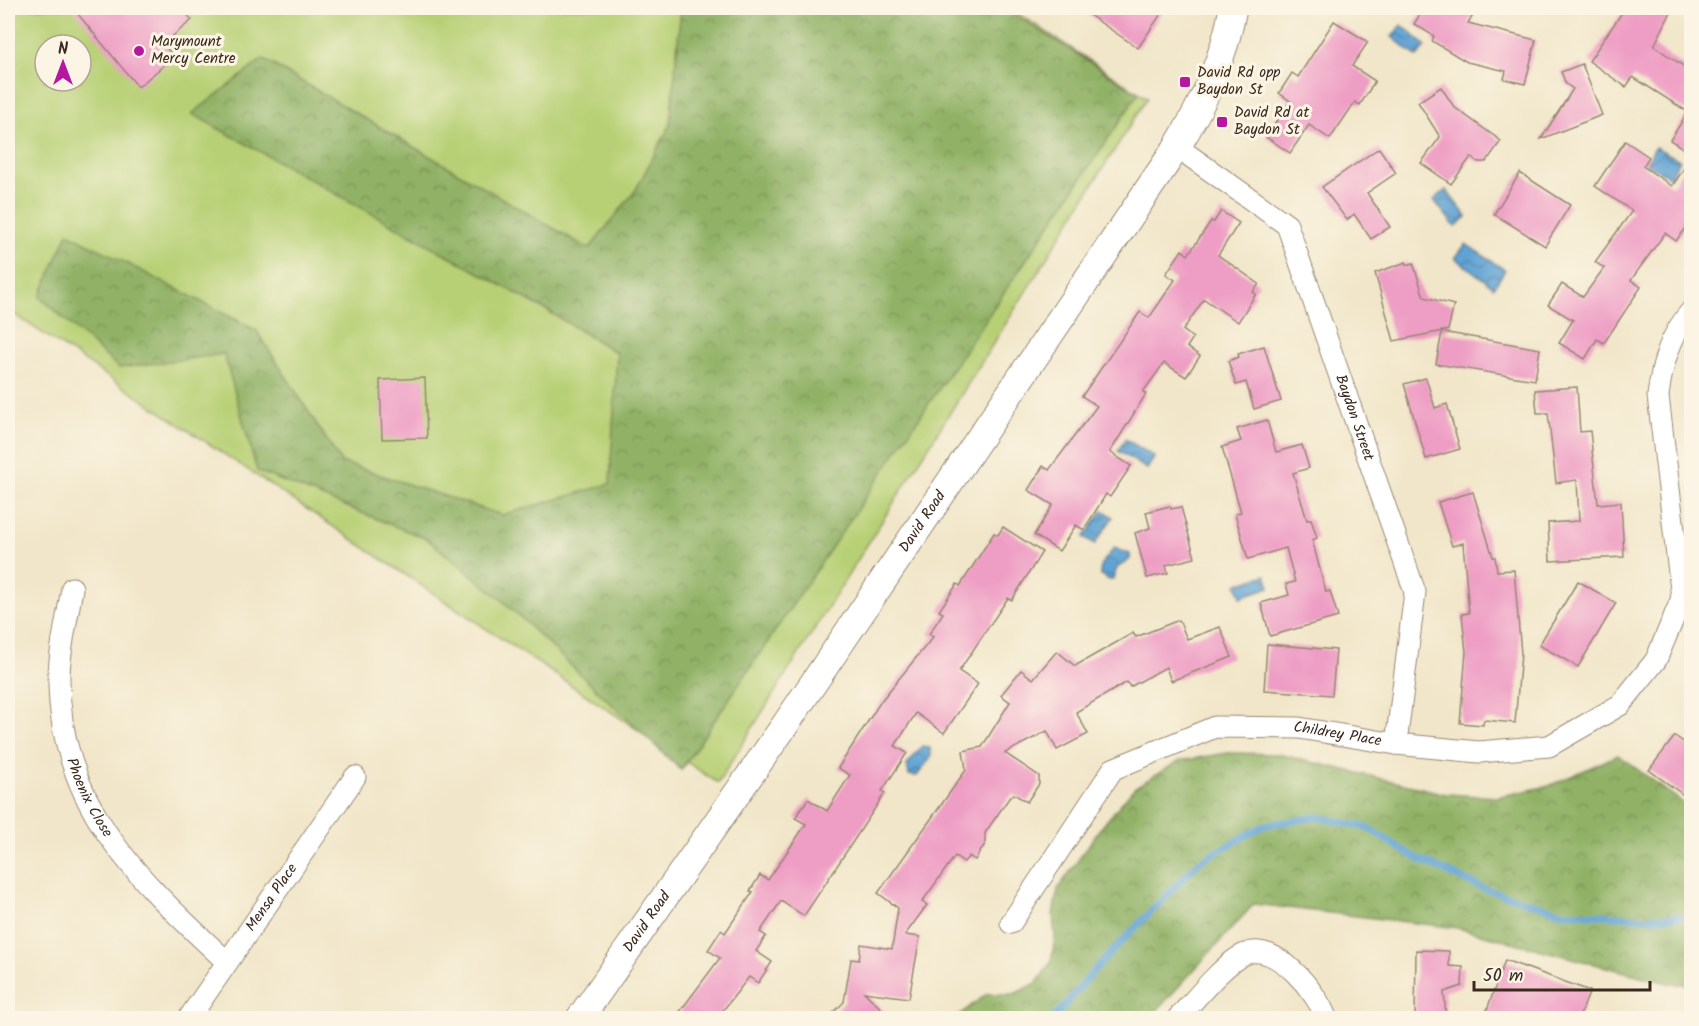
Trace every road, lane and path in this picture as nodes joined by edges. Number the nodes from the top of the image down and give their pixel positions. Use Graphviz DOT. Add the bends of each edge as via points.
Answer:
graph roads {
  1 [pos="1233,8"];
  2 [pos="1177,147"];
  3 [pos="1692,310"];
  4 [pos="72,588"];
  5 [pos="1687,599"];
  6 [pos="1396,744"];
  7 [pos="355,777"];
  8 [pos="1011,923"];
  9 [pos="226,961"];
  10 [pos="189,1018"];
  11 [pos="580,1018"];
  12 [pos="1178,1018"];
  13 [pos="1326,1018"];
  1 -- 2 [label="street, David Road" via="1226,45"];
  2 -- 6 [label="street, Baydon Street" via="1287,225 1415,592"];
  2 -- 11 [label="street, David Road" via="785,725"];
  3 -- 5 [label="street" via="1681,322 1661,366 1658,396"];
  4 -- 9 [label="street, Phoenix Close" via="59,674 63,724 82,794 121,854 160,900"];
  5 -- 6 [label="street, Childrey Place" via="1656,660 1620,705 1549,746 1479,752"];
  6 -- 8 [label="street, Childrey Place" via="1299,728 1215,727 1113,769"];
  7 -- 9 [label="street, Mensa Place"];
  9 -- 10 [label="street, Mensa Place"];
  12 -- 13 [label="street" via="1244,954 1256,951 1292,968 1323,1008"];
}
